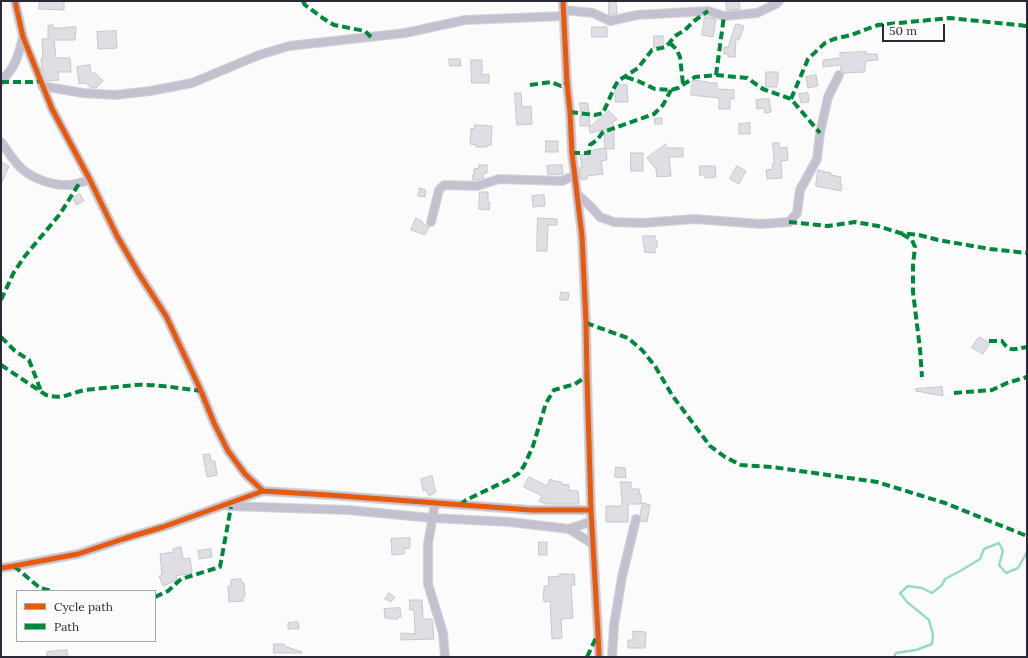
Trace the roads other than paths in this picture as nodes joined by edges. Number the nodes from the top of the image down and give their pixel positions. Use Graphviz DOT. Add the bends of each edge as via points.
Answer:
graph roads {
  1 [pos="15,1"];
  2 [pos="563,1"];
  3 [pos="779,1"];
  4 [pos="564,13"];
  5 [pos="23,38"];
  6 [pos="839,75"];
  7 [pos="1,81"];
  8 [pos="42,86"];
  9 [pos="1,142"];
  10 [pos="575,175"];
  11 [pos="90,180"];
  12 [pos="577,194"];
  13 [pos="431,222"];
  14 [pos="263,492"];
  15 [pos="435,503"];
  16 [pos="223,506"];
  17 [pos="591,510"];
  18 [pos="432,518"];
  19 [pos="636,519"];
  20 [pos="592,521"];
  21 [pos="569,528"];
  22 [pos="593,544"];
  23 [pos="1,568"];
  24 [pos="445,657"];
  25 [pos="599,657"];
  26 [pos="612,657"];
  1 -- 5 [label="street"];
  2 -- 4 [label="street"];
  3 -- 4 [label="street" via="757,13 724,16 708,11 637,14 610,21 593,13"];
  4 -- 8 [label="street" via="465,20 405,34 289,46 192,83 150,91 115,95"];
  4 -- 10 [label="street"];
  5 -- 7 [label="street" via="13,67"];
  5 -- 8 [label="street"];
  6 -- 12 [label="street" via="828,97 817,159 800,190 797,213 789,222 761,224 694,219 614,222 600,217"];
  8 -- 11 [label="street"];
  9 -- 11 [label="street" via="22,169 43,181 69,185"];
  10 -- 12 [label="street"];
  10 -- 13 [label="street" via="562,181 499,179 477,186 444,185 439,190"];
  11 -- 14 [label="street" via="117,236 166,316 228,451 245,474"];
  12 -- 17 [label="street" via="584,276"];
  14 -- 15 [label="street"];
  14 -- 16 [label="street"];
  15 -- 17 [label="street" via="531,510"];
  15 -- 18 [label="street"];
  16 -- 18 [label="street" via="348,510"];
  16 -- 23 [label="street" via="78,554"];
  17 -- 20 [label="street"];
  18 -- 21 [label="street"];
  18 -- 24 [label="street" via="428,544 428,584 443,633"];
  19 -- 26 [label="street" via="616,611"];
  20 -- 21 [label="street"];
  20 -- 22 [label="street"];
  21 -- 22 [label="street"];
  22 -- 25 [label="street"];
}
